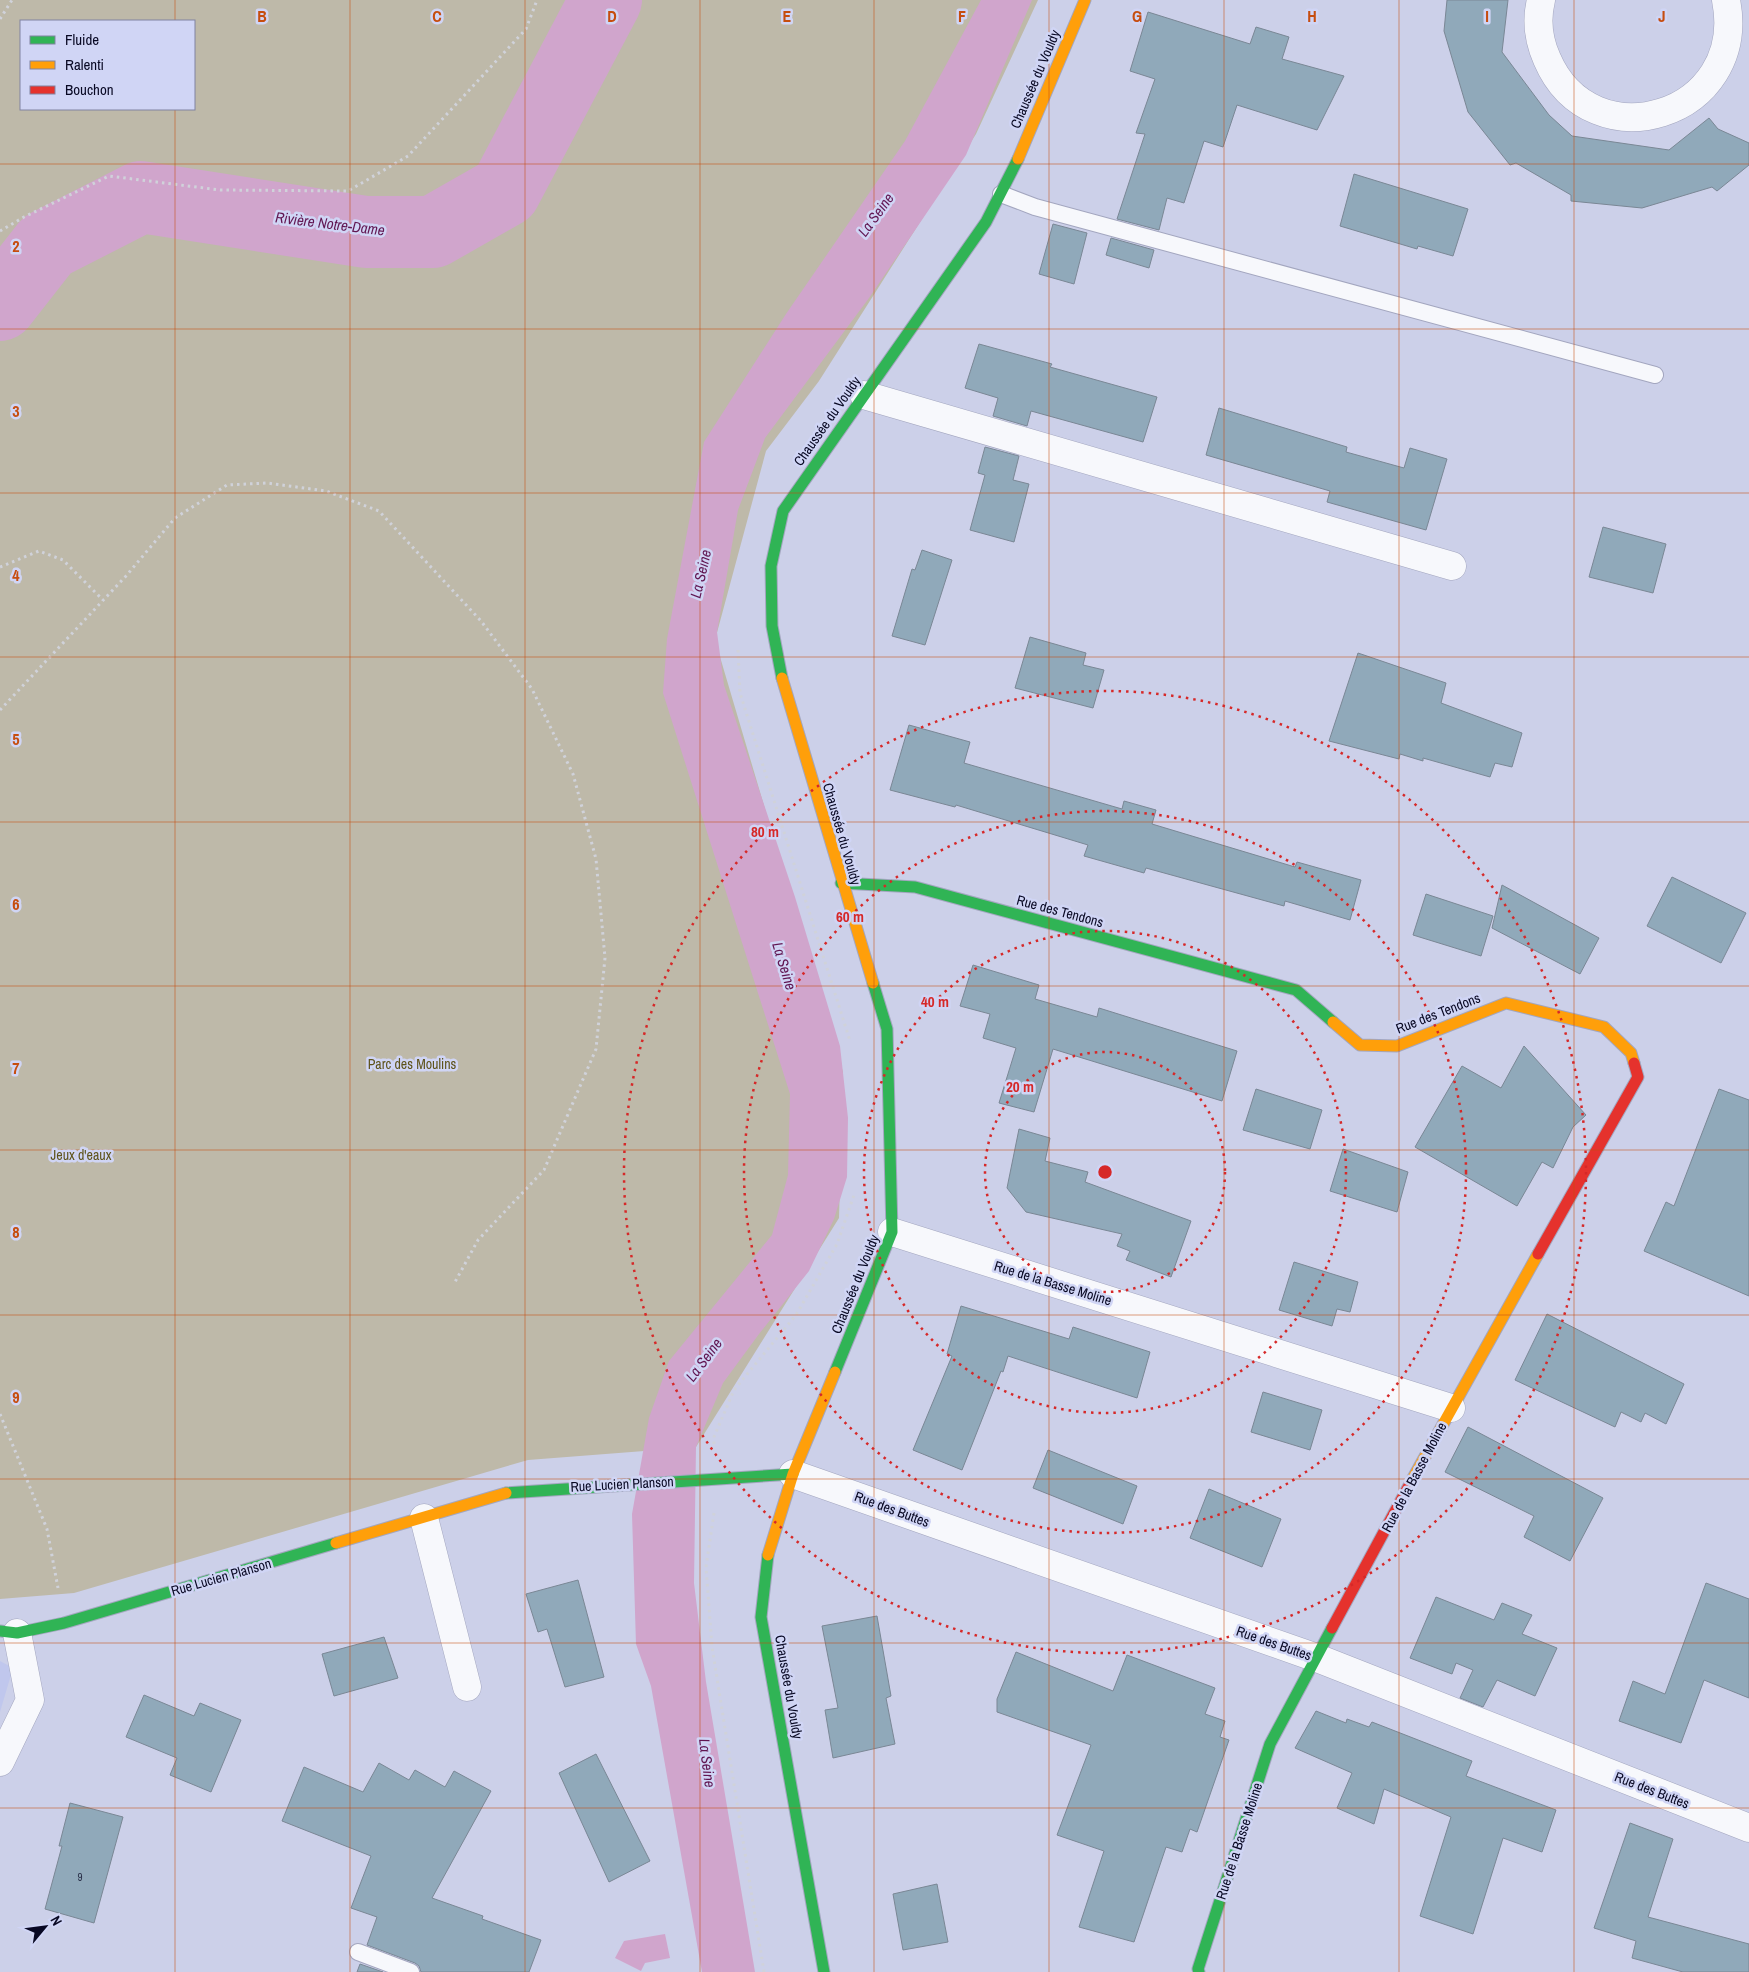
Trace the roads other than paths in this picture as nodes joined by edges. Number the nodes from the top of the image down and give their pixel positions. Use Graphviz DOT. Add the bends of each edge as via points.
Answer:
graph roads {
  1 [pos="1085,0"];
  2 [pos="1542,0"];
  3 [pos="1726,0"];
  4 [pos="1000,194"];
  5 [pos="1654,375"];
  6 [pos="864,395"];
  7 [pos="1452,566"];
  8 [pos="841,883"];
  9 [pos="892,1232"];
  10 [pos="1451,1408"];
  11 [pos="793,1474"];
  12 [pos="424,1518"];
  13 [pos="8,1632"];
  14 [pos="1317,1658"];
  15 [pos="467,1687"];
  16 [pos="0,1762"];
  17 [pos="1749,1828"];
  18 [pos="358,1952"];
  19 [pos="405,1971"];
  20 [pos="824,1972"];
  21 [pos="1199,1972"];
  1 -- 4 [label="street, Chaussée du Vouldy"];
  2 -- 3 [label="street" via="1538,11 1540,44 1553,74 1575,98 1604,113 1634,118 1664,113 1691,99 1713,77 1726,49 1730,19"];
  4 -- 5 [label="lane" via="1035,208"];
  4 -- 6 [label="street, Chaussée du Vouldy" via="986,222"];
  6 -- 7 [label="street"];
  6 -- 8 [label="street, Chaussée du Vouldy" via="782,512 771,566 772,626 784,689"];
  8 -- 9 [label="street, Chaussée du Vouldy" via="887,1029"];
  8 -- 10 [label="street, Rue des Tendons" via="915,887 1296,990 1360,1045 1397,1046 1506,1003 1604,1027 1631,1054 1638,1077"];
  9 -- 10 [label="street, Rue de la Basse Moline"];
  9 -- 11 [label="street, Chaussée du Vouldy"];
  10 -- 14 [label="street, Rue de la Basse Moline"];
  11 -- 12 [label="street, Rue Lucien Planson" via="512,1490"];
  11 -- 14 [label="street, Rue des Buttes"];
  11 -- 20 [label="street, Chaussée du Vouldy" via="766,1563 761,1617"];
  12 -- 13 [label="street, Rue Lucien Planson" via="64,1624"];
  12 -- 15 [label="street"];
  13 -- 16 [label="street" via="30,1700"];
  14 -- 17 [label="street, Rue des Buttes"];
  14 -- 21 [label="street, Rue de la Basse Moline" via="1270,1744"];
  18 -- 19 [label="lane"];
}
